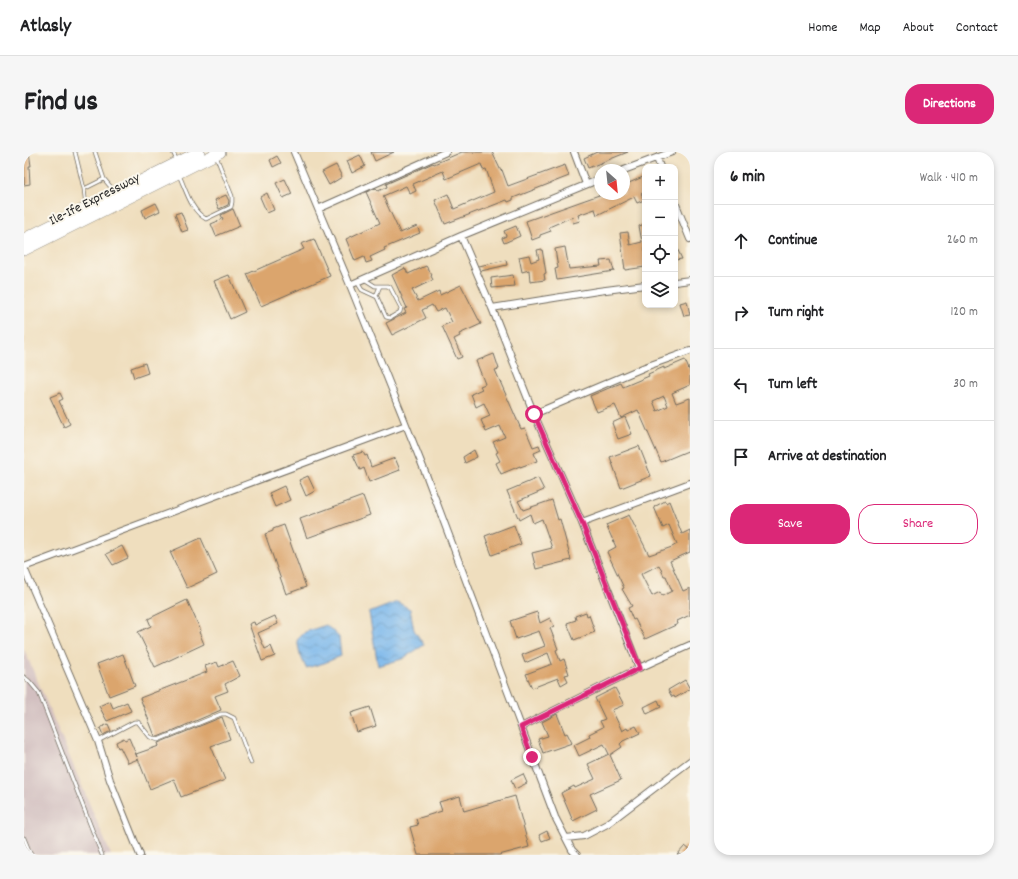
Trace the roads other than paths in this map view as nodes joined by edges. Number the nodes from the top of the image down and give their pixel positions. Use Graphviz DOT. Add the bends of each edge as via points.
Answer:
graph roads {
  1 [pos="75,152"];
  2 [pos="95,152"];
  3 [pos="199,152"];
  4 [pos="294,152"];
  5 [pos="446,152"];
  6 [pos="574,152"];
  7 [pos="672,152"];
  8 [pos="217,153"];
  9 [pos="657,158"];
  10 [pos="176,162"];
  11 [pos="659,164"];
  12 [pos="630,168"];
  13 [pos="104,179"];
  14 [pos="594,181"];
  15 [pos="586,184"];
  16 [pos="84,189"];
  17 [pos="116,193"];
  18 [pos="86,208"];
  19 [pos="318,209"];
  20 [pos="678,209"];
  21 [pos="461,236"];
  22 [pos="24,239"];
  23 [pos="690,239"];
  24 [pos="24,250"];
  25 [pos="364,279"];
  26 [pos="690,280"];
  27 [pos="357,282"];
  28 [pos="678,282"];
  29 [pos="350,285"];
  30 [pos="642,285"];
  31 [pos="380,286"];
  32 [pos="376,296"];
  33 [pos="492,308"];
  34 [pos="690,351"];
  35 [pos="534,414"];
  36 [pos="406,425"];
  37 [pos="690,483"];
  38 [pos="582,523"];
  39 [pos="24,568"];
  40 [pos="690,645"];
  41 [pos="640,668"];
  42 [pos="24,677"];
  43 [pos="521,727"];
  44 [pos="98,741"];
  45 [pos="690,761"];
  46 [pos="251,763"];
  47 [pos="24,838"];
  48 [pos="566,838"];
  49 [pos="31,855"];
  50 [pos="102,855"];
  51 [pos="140,855"];
  52 [pos="577,855"];
  1 -- 16 [label="lane"];
  2 -- 13 [label="lane"];
  3 -- 10 [label="highway, Ile-Ife Expressway"];
  4 -- 19 [label="street"];
  5 -- 19 [label="street"];
  6 -- 15 [label="street"];
  7 -- 9 [label="street"];
  8 -- 10 [label="highway, Ile-Ife Expressway"];
  8 -- 10 [label="lane" via="232,202 231,207 206,219 195,211"];
  9 -- 11 [label="street"];
  9 -- 12 [label="street"];
  10 -- 17 [label="highway, Ile-Ife Expressway"];
  10 -- 24 [label="highway, Ile-Ife Expressway"];
  13 -- 16 [label="lane"];
  13 -- 17 [label="lane"];
  14 -- 15 [label="street"];
  15 -- 21 [label="street"];
  16 -- 18 [label="lane"];
  17 -- 18 [label="highway, Ile-Ife Expressway"];
  18 -- 22 [label="highway, Ile-Ife Expressway"];
  19 -- 29 [label="street"];
  20 -- 23 [label="street"];
  21 -- 25 [label="street"];
  21 -- 33 [label="street"];
  25 -- 27 [label="street"];
  25 -- 31 [label="lane"];
  26 -- 28 [label="street"];
  27 -- 29 [label="street"];
  27 -- 32 [label="lane" via="362,290"];
  29 -- 36 [label="street"];
  30 -- 33 [label="street"];
  31 -- 32 [label="lane"];
  31 -- 32 [label="lane" via="391,288 401,308 400,312 390,318 386,317"];
  33 -- 35 [label="street"];
  34 -- 35 [label="street" via="645,367"];
  35 -- 38 [label="street"];
  36 -- 39 [label="street"];
  36 -- 43 [label="street"];
  37 -- 38 [label="street"];
  38 -- 41 [label="street"];
  39 -- 44 [label="street"];
  40 -- 41 [label="street"];
  41 -- 43 [label="street"];
  42 -- 50 [label="lane" via="39,693"];
  43 -- 48 [label="street" via="555,818"];
  44 -- 46 [label="lane" via="134,722 138,722 150,737 158,740 226,714 234,718"];
  44 -- 51 [label="street" via="110,780"];
  45 -- 48 [label="street" via="607,824 584,836"];
  47 -- 49 [label="lane"];
  48 -- 52 [label="street"];
}
